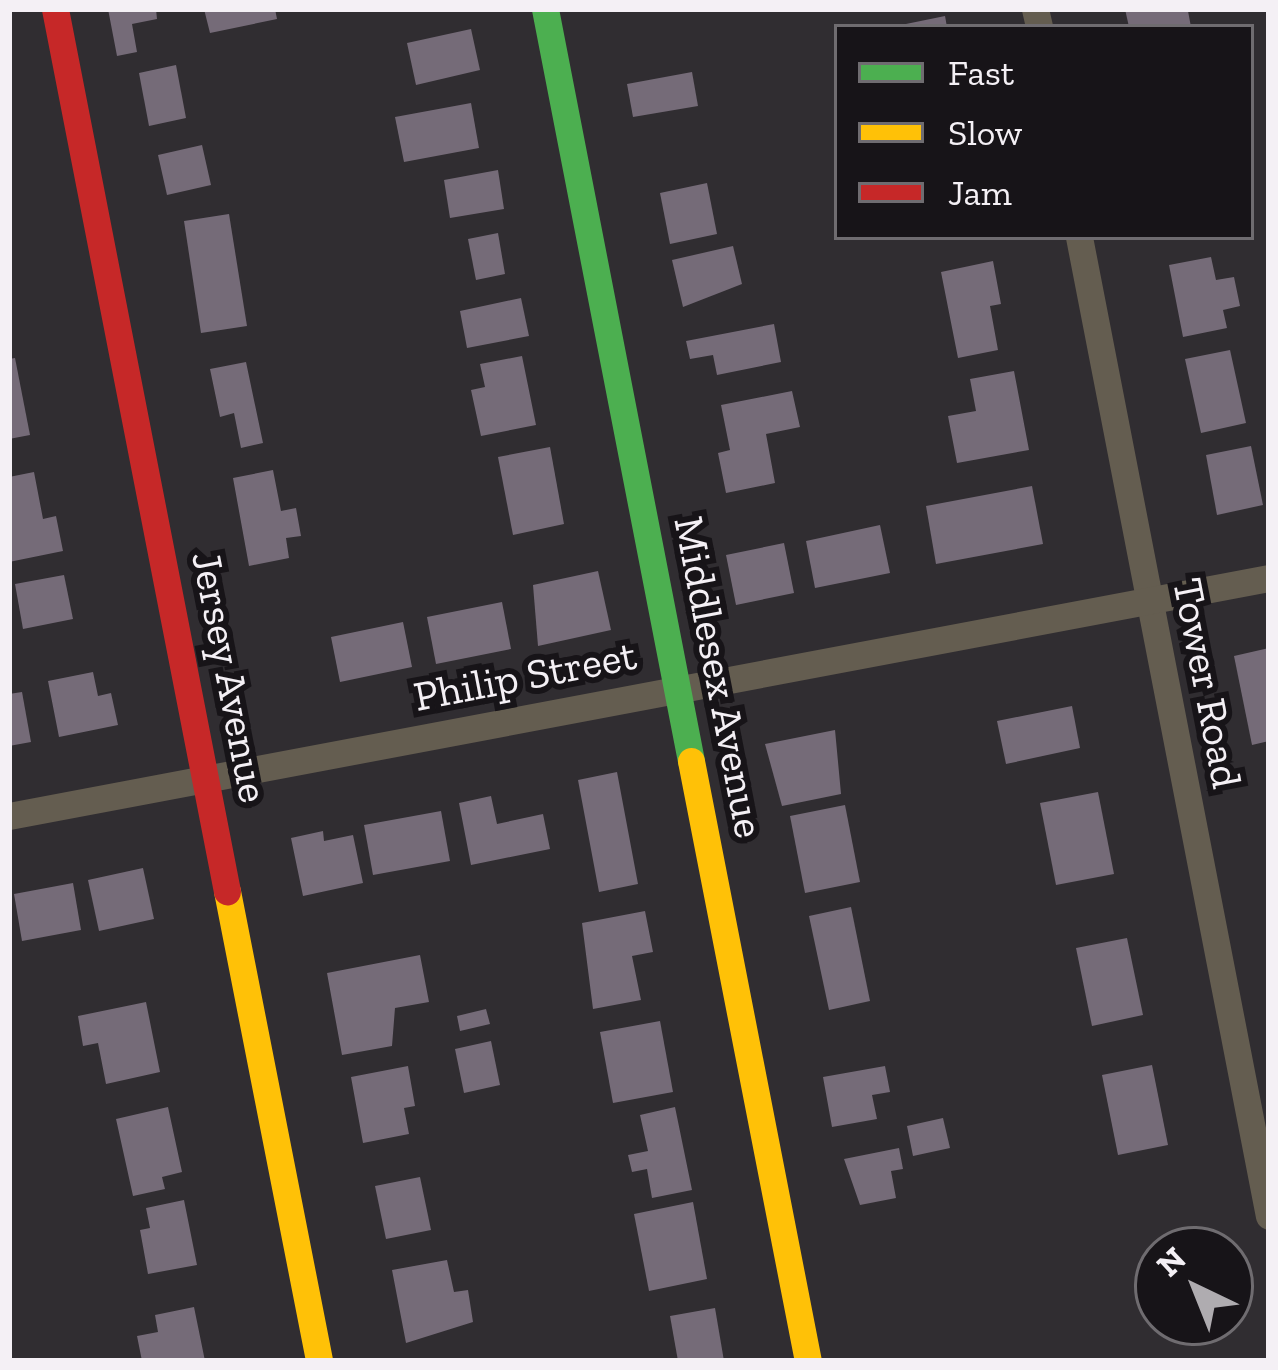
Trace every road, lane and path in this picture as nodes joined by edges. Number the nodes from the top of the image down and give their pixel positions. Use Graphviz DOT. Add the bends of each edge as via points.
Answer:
graph roads {
  1 [pos="55,9"];
  2 [pos="545,9"];
  3 [pos="1080,240"];
  4 [pos="1269,578"];
  5 [pos="1148,602"];
  6 [pos="680,690"];
  7 [pos="208,778"];
  8 [pos="9,816"];
  9 [pos="1269,1216"];
  10 [pos="319,1361"];
  11 [pos="808,1361"];
  1 -- 7 [label="street, Jersey Avenue"];
  2 -- 6 [label="street, Middlesex Avenue"];
  3 -- 5 [label="street, Tower Road"];
  4 -- 5 [label="street, Philip Street"];
  5 -- 6 [label="street, Philip Street"];
  5 -- 9 [label="street, Tower Road"];
  6 -- 7 [label="street, Philip Street"];
  6 -- 11 [label="street, Middlesex Avenue"];
  7 -- 8 [label="street, Philip Street"];
  7 -- 10 [label="street, Jersey Avenue"];
}
